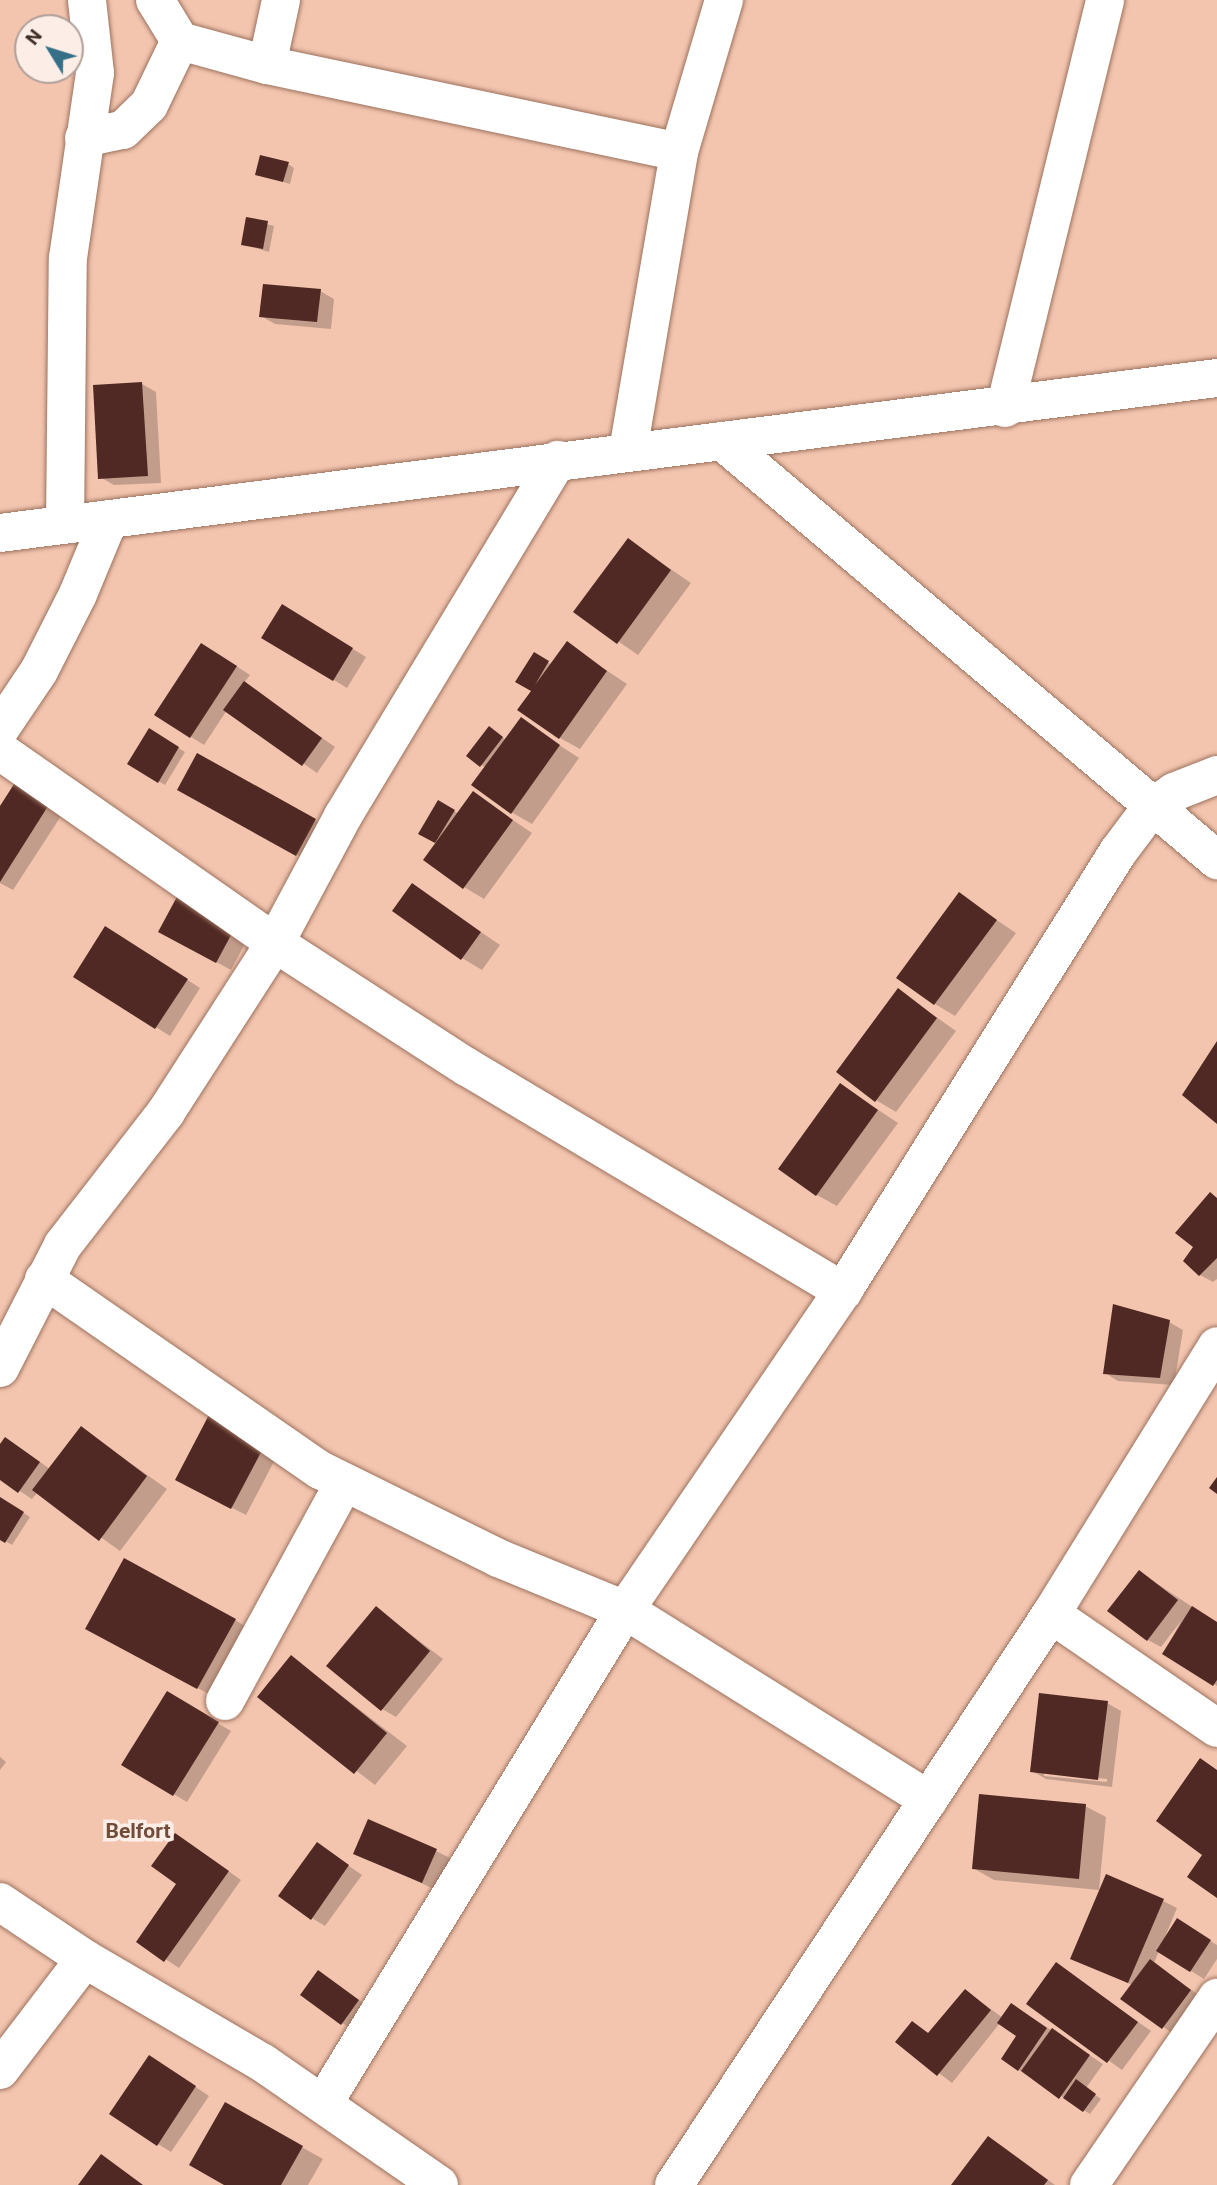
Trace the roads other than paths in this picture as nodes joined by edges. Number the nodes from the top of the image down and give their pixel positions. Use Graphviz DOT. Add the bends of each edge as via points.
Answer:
graph roads {
  1 [pos="87,0"];
  2 [pos="155,0"];
  3 [pos="281,0"];
  4 [pos="724,0"];
  5 [pos="1105,0"];
  6 [pos="180,41"];
  7 [pos="267,65"];
  8 [pos="84,138"];
  9 [pos="679,152"];
  10 [pos="1217,378"];
  11 [pos="1005,408"];
  12 [pos="722,441"];
  13 [pos="628,451"];
  14 [pos="558,460"];
  15 [pos="108,519"];
  16 [pos="65,524"];
  17 [pos="0,533"];
  18 [pos="0,729"];
  19 [pos="0,751"];
  20 [pos="1217,775"];
  21 [pos="1151,808"];
  22 [pos="1217,860"];
  23 [pos="275,943"];
  24 [pos="44,1279"];
  25 [pos="843,1291"];
  26 [pos="1217,1346"];
  27 [pos="0,1368"];
  28 [pos="344,1483"];
  29 [pos="625,1610"];
  30 [pos="1051,1614"];
  31 [pos="225,1701"];
  32 [pos="1217,1728"];
  33 [pos="929,1800"];
  34 [pos="0,1902"];
  35 [pos="85,1959"];
  36 [pos="1217,1998"];
  37 [pos="0,2070"];
  38 [pos="323,2104"];
  39 [pos="434,2184"];
  40 [pos="674,2185"];
  41 [pos="1089,2185"];
  1 -- 8 [label="street" via="94,73"];
  2 -- 6 [label="street"];
  3 -- 7 [label="street"];
  4 -- 9 [label="street"];
  5 -- 11 [label="street"];
  6 -- 7 [label="street"];
  6 -- 8 [label="street" via="149,105 122,130"];
  7 -- 9 [label="street"];
  8 -- 16 [label="street" via="68,258"];
  9 -- 13 [label="street"];
  10 -- 11 [label="street"];
  11 -- 12 [label="street"];
  12 -- 13 [label="street"];
  12 -- 21 [label="street"];
  13 -- 14 [label="street"];
  14 -- 15 [label="street"];
  14 -- 23 [label="street" via="344,817"];
  15 -- 16 [label="street"];
  15 -- 18 [label="street" via="67,616 26,693"];
  16 -- 17 [label="street"];
  19 -- 23 [label="street"];
  20 -- 21 [label="street" via="1174,792"];
  21 -- 22 [label="street"];
  21 -- 25 [label="street" via="1118,852"];
  23 -- 24 [label="street" via="209,1049 91,1205"];
  23 -- 25 [label="street" via="467,1067"];
  24 -- 27 [label="street"];
  24 -- 28 [label="street"];
  25 -- 29 [label="street"];
  26 -- 30 [label="street"];
  28 -- 29 [label="street" via="516,1567"];
  28 -- 31 [label="street"];
  29 -- 33 [label="street"];
  29 -- 38 [label="street"];
  30 -- 32 [label="street"];
  30 -- 33 [label="street"];
  33 -- 40 [label="street"];
  34 -- 35 [label="street"];
  35 -- 37 [label="street"];
  35 -- 38 [label="street" via="264,2063"];
  36 -- 41 [label="street"];
  38 -- 39 [label="street"];
}
